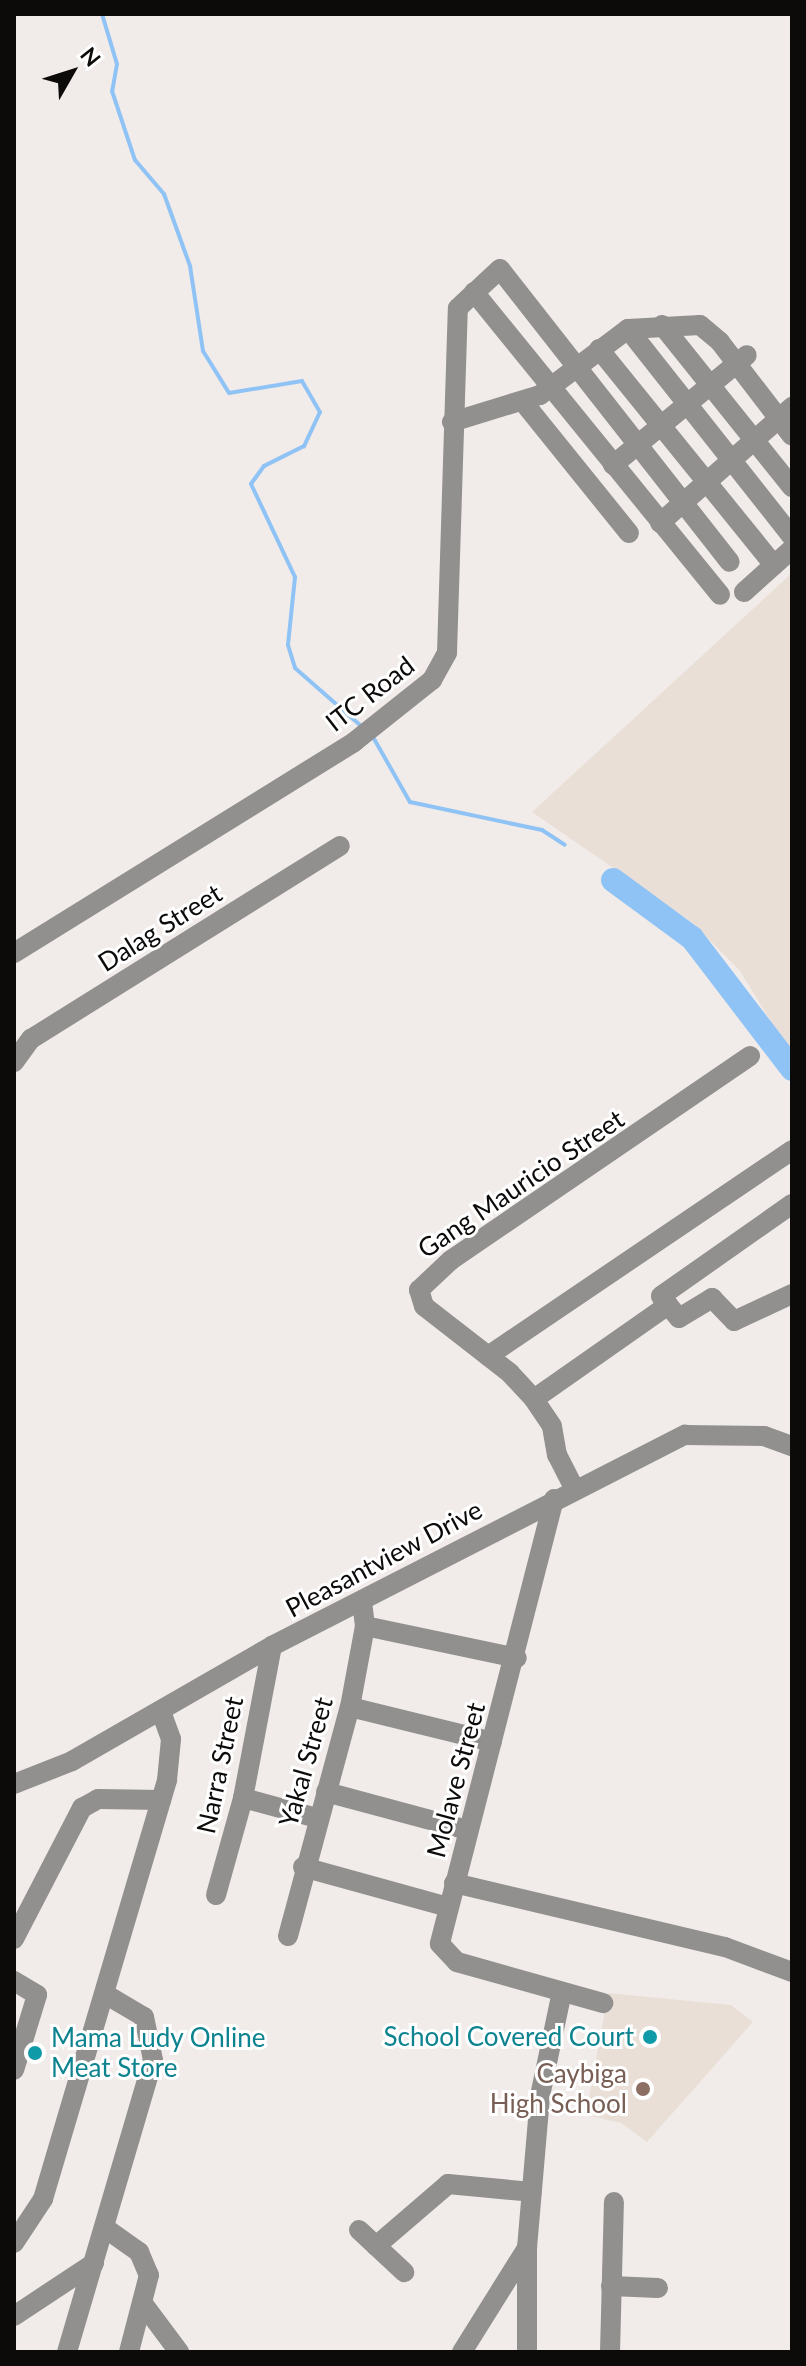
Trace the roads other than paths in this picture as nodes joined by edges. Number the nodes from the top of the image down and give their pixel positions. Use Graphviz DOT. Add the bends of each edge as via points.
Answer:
graph roads {
  1 [pos="474,292"];
  2 [pos="662,325"];
  3 [pos="628,329"];
  4 [pos="599,349"];
  5 [pos="742,359"];
  6 [pos="576,366"];
  7 [pos="710,385"];
  8 [pos="550,387"];
  9 [pos="524,403"];
  10 [pos="687,404"];
  11 [pos="785,413"];
  12 [pos="452,422"];
  13 [pos="661,426"];
  14 [pos="792,436"];
  15 [pos="754,440"];
  16 [pos="638,445"];
  17 [pos="731,460"];
  18 [pos="613,465"];
  19 [pos="707,482"];
  20 [pos="792,487"];
  21 [pos="684,502"];
  22 [pos="660,523"];
  23 [pos="629,533"];
  24 [pos="792,537"];
  25 [pos="792,549"];
  26 [pos="730,562"];
  27 [pos="774,565"];
  28 [pos="744,592"];
  29 [pos="720,595"];
  30 [pos="340,846"];
  31 [pos="14,953"];
  32 [pos="750,1056"];
  33 [pos="14,1062"];
  34 [pos="792,1150"];
  35 [pos="792,1204"];
  36 [pos="792,1294"];
  37 [pos="668,1305"];
  38 [pos="488,1356"];
  39 [pos="534,1399"];
  40 [pos="792,1446"];
  41 [pos="574,1488"];
  42 [pos="554,1499"];
  43 [pos="362,1602"];
  44 [pos="365,1626"];
  45 [pos="272,1646"];
  46 [pos="517,1658"];
  47 [pos="350,1707"];
  48 [pos="161,1712"];
  49 [pos="492,1742"];
  50 [pos="14,1784"];
  51 [pos="326,1792"];
  52 [pos="243,1798"];
  53 [pos="161,1800"];
  54 [pos="317,1818"];
  55 [pos="468,1830"];
  56 [pos="303,1867"];
  57 [pos="454,1883"];
  58 [pos="216,1895"];
  59 [pos="448,1907"];
  60 [pos="288,1936"];
  61 [pos="14,1939"];
  62 [pos="792,1972"];
  63 [pos="14,1981"];
  64 [pos="562,1992"];
  65 [pos="105,1994"];
  66 [pos="603,2003"];
  67 [pos="14,2070"];
  68 [pos="532,2192"];
  69 [pos="614,2202"];
  70 [pos="105,2228"];
  71 [pos="359,2230"];
  72 [pos="14,2243"];
  73 [pos="376,2246"];
  74 [pos="527,2248"];
  75 [pos="94,2263"];
  76 [pos="404,2272"];
  77 [pos="611,2286"];
  78 [pos="658,2288"];
  79 [pos="144,2305"];
  80 [pos="14,2316"];
  81 [pos="67,2352"];
  82 [pos="129,2352"];
  83 [pos="179,2352"];
  84 [pos="462,2352"];
  85 [pos="527,2352"];
  86 [pos="610,2352"];
  1 -- 6 [label="street, ITC Road" via="500,269"];
  1 -- 8 [label="street"];
  1 -- 12 [label="street, ITC Road" via="458,308"];
  2 -- 3 [label="street"];
  2 -- 5 [label="street" via="700,325"];
  2 -- 7 [label="street"];
  3 -- 4 [label="street"];
  3 -- 10 [label="street"];
  4 -- 6 [label="street"];
  4 -- 13 [label="street"];
  5 -- 7 [label="street"];
  5 -- 11 [label="street"];
  6 -- 8 [label="street"];
  6 -- 16 [label="street"];
  7 -- 10 [label="street"];
  7 -- 15 [label="street"];
  8 -- 9 [label="street"];
  8 -- 18 [label="street"];
  9 -- 12 [label="street"];
  9 -- 23 [label="street"];
  10 -- 13 [label="street"];
  10 -- 17 [label="street"];
  11 -- 14 [label="street"];
  11 -- 15 [label="street"];
  12 -- 31 [label="street, ITC Road" via="447,653 432,680 354,742"];
  13 -- 16 [label="street"];
  13 -- 19 [label="street"];
  15 -- 17 [label="street"];
  15 -- 20 [label="street"];
  16 -- 18 [label="street"];
  16 -- 21 [label="street"];
  17 -- 19 [label="street"];
  17 -- 24 [label="street"];
  18 -- 22 [label="street"];
  19 -- 21 [label="street"];
  19 -- 27 [label="street"];
  21 -- 22 [label="street"];
  21 -- 26 [label="street"];
  22 -- 29 [label="street"];
  25 -- 27 [label="street"];
  27 -- 28 [label="street"];
  30 -- 33 [label="street, Dalag Street" via="31,1039"];
  32 -- 38 [label="street, Gang Mauricio Street" via="423,1283 419,1299 424,1306"];
  34 -- 38 [label="street"];
  35 -- 37 [label="street" via="661,1296"];
  36 -- 37 [label="street" via="734,1321 712,1298 679,1318"];
  37 -- 39 [label="street"];
  38 -- 39 [label="street, Gang Mauricio Street"];
  39 -- 41 [label="street, Gang Mauricio Street" via="552,1426 557,1455"];
  40 -- 41 [label="street, Pleasantview Drive" via="764,1436 685,1435"];
  41 -- 42 [label="street, Pleasantview Drive"];
  42 -- 43 [label="street, Pleasantview Drive"];
  42 -- 46 [label="street, Molave Street"];
  43 -- 44 [label="street, Yakal Street"];
  43 -- 45 [label="street, Pleasantview Drive"];
  44 -- 46 [label="street"];
  44 -- 47 [label="street, Yakal Street"];
  45 -- 48 [label="street, Pleasantview Drive"];
  45 -- 52 [label="street, Narra Street"];
  46 -- 49 [label="street, Molave Street"];
  47 -- 49 [label="street"];
  47 -- 51 [label="street, Yakal Street"];
  48 -- 50 [label="street, Pleasantview Drive" via="72,1761"];
  48 -- 53 [label="street" via="172,1750"];
  49 -- 55 [label="street, Molave Street"];
  51 -- 54 [label="street, Yakal Street"];
  51 -- 55 [label="street"];
  52 -- 54 [label="street"];
  52 -- 58 [label="street, Narra Street"];
  53 -- 61 [label="street" via="98,1799 82,1808"];
  53 -- 65 [label="street"];
  54 -- 56 [label="street, Yakal Street"];
  55 -- 57 [label="street, Molave Street"];
  56 -- 59 [label="street"];
  56 -- 60 [label="street, Yakal Street"];
  57 -- 59 [label="street, Molave Street"];
  57 -- 62 [label="street" via="725,1947"];
  59 -- 64 [label="street, Molave Street" via="440,1944 451,1958"];
  63 -- 67 [label="street" via="37,1995"];
  64 -- 66 [label="street, Molave Street"];
  64 -- 68 [label="street" via="540,2096"];
  65 -- 70 [label="street" via="144,2017 153,2047"];
  65 -- 72 [label="street" via="43,2199"];
  68 -- 73 [label="street" via="448,2184"];
  68 -- 74 [label="street"];
  69 -- 77 [label="street"];
  70 -- 75 [label="street"];
  70 -- 79 [label="street" via="129,2241 146,2265"];
  71 -- 73 [label="street"];
  73 -- 76 [label="street"];
  74 -- 84 [label="street"];
  74 -- 85 [label="street"];
  75 -- 80 [label="street"];
  75 -- 81 [label="street"];
  77 -- 78 [label="street"];
  77 -- 86 [label="street"];
  79 -- 82 [label="street"];
  79 -- 83 [label="street"];
}
